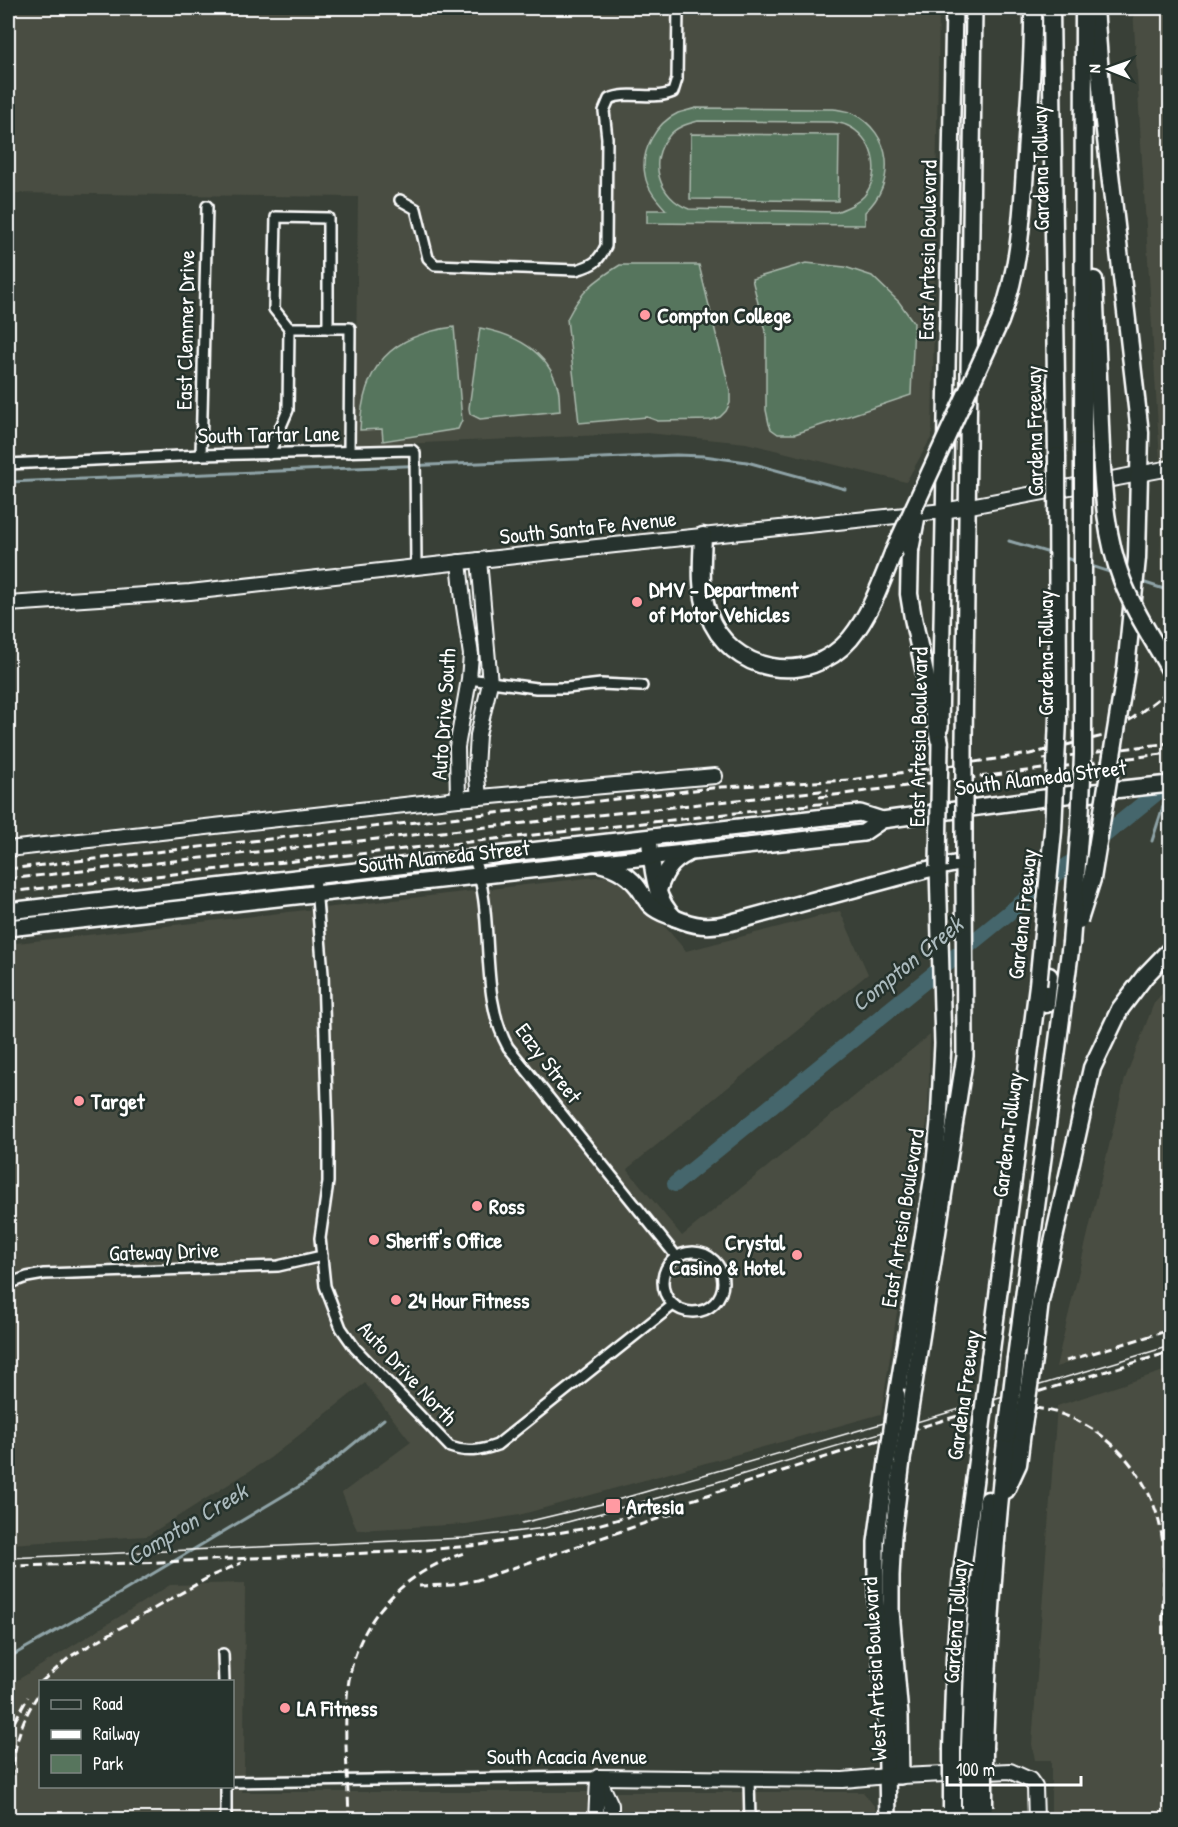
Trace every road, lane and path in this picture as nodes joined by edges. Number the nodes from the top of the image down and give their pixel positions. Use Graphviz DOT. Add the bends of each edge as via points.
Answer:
graph roads {
  1 [pos="678,8"];
  2 [pos="954,8"];
  3 [pos="974,8"];
  4 [pos="1033,8"];
  5 [pos="1051,8"];
  6 [pos="1061,8"];
  7 [pos="1084,8"];
  8 [pos="1095,8"];
  9 [pos="1084,120"];
  10 [pos="952,140"];
  11 [pos="972,140"];
  12 [pos="400,200"];
  13 [pos="207,206"];
  14 [pos="289,328"];
  15 [pos="328,328"];
  16 [pos="349,452"];
  17 [pos="269,454"];
  18 [pos="201,455"];
  19 [pos="1068,455"];
  20 [pos="8,464"];
  21 [pos="1170,468"];
  22 [pos="1141,475"];
  23 [pos="927,481"];
  24 [pos="966,508"];
  25 [pos="944,511"];
  26 [pos="703,536"];
  27 [pos="479,560"];
  28 [pos="459,562"];
  29 [pos="416,567"];
  30 [pos="8,604"];
  31 [pos="1170,670"];
  32 [pos="469,680"];
  33 [pos="490,683"];
  34 [pos="642,686"];
  35 [pos="940,743"];
  36 [pos="715,776"];
  37 [pos="1170,784"];
  38 [pos="479,797"];
  39 [pos="458,799"];
  40 [pos="882,820"];
  41 [pos="648,837"];
  42 [pos="8,849"];
  43 [pos="692,851"];
  44 [pos="651,856"];
  45 [pos="473,857"];
  46 [pos="593,862"];
  47 [pos="963,862"];
  48 [pos="932,868"];
  49 [pos="480,874"];
  50 [pos="315,875"];
  51 [pos="658,892"];
  52 [pos="316,893"];
  53 [pos="8,910"];
  54 [pos="675,918"];
  55 [pos="8,928"];
  56 [pos="1071,943"];
  57 [pos="1170,950"];
  58 [pos="1053,1074"];
  59 [pos="944,1151"];
  60 [pos="322,1256"];
  61 [pos="676,1256"];
  62 [pos="8,1284"];
  63 [pos="673,1305"];
  64 [pos="918,1313"];
  65 [pos="1004,1359"];
  66 [pos="1001,1435"];
  67 [pos="895,1461"];
  68 [pos="223,1654"];
  69 [pos="224,1680"];
  70 [pos="977,1747"];
  71 [pos="894,1776"];
  72 [pos="598,1778"];
  73 [pos="749,1778"];
  74 [pos="234,1782"];
  75 [pos="226,1788"];
  76 [pos="977,1813"];
  77 [pos="952,1814"];
  78 [pos="226,1820"];
  79 [pos="596,1820"];
  80 [pos="611,1820"];
  81 [pos="750,1820"];
  82 [pos="888,1820"];
  83 [pos="1036,1820"];
  1 -- 12 [label="street" via="674,92 664,96 617,96 609,99 604,111 606,246 590,266 576,270 435,265 428,258 416,209"];
  2 -- 10 [label="main road, East Artesia Boulevard"];
  3 -- 11 [label="main road, East Artesia Boulevard"];
  4 -- 23 [label="highway, bridge" via="1034,47 1020,246 1011,289"];
  5 -- 19 [label="highway, Gardena Freeway"];
  6 -- 19 [label="highway, Gardena Tollway"];
  7 -- 9 [label="highway, Gardena Freeway"];
  8 -- 22 [label="highway" via="1102,113 1137,393"];
  9 -- 19 [label="highway, Gardena Freeway"];
  9 -- 31 [label="highway, bridge" via="1106,518 1118,570"];
  10 -- 11 [label="main road"];
  10 -- 25 [label="main road, East Artesia Boulevard"];
  11 -- 24 [label="main road, East Artesia Boulevard"];
  13 -- 18 [label="street, East Clemmer Drive"];
  14 -- 15 [label="street"];
  14 -- 15 [label="street" via="274,309 276,217 328,218"];
  14 -- 17 [label="street" via="288,410"];
  15 -- 16 [label="street" via="350,328"];
  16 -- 17 [label="street, South Tartar Lane"];
  16 -- 29 [label="street, South Tartar Lane" via="415,453"];
  17 -- 18 [label="street, South Tartar Lane"];
  18 -- 20 [label="street, South Tartar Lane"];
  19 -- 56 [label="highway, Gardena Freeway, bridge" via="1083,755"];
  19 -- 65 [label="highway, Gardena Freeway, bridge" via="1044,981 999,1293"];
  21 -- 22 [label="street, South Santa Fe Avenue"];
  22 -- 24 [label="street, South Santa Fe Avenue"];
  22 -- 56 [label="highway, bridge" via="1126,669 1092,879"];
  23 -- 26 [label="highway, bridge" via="850,638 840,649 801,667 772,668 758,664 726,644 708,612 703,588"];
  23 -- 35 [label="highway, bridge" via="910,550 909,594"];
  24 -- 25 [label="street, South Santa Fe Avenue"];
  24 -- 47 [label="main road, East Artesia Boulevard, bridge"];
  25 -- 26 [label="street, South Santa Fe Avenue"];
  25 -- 35 [label="main road, East Artesia Boulevard"];
  26 -- 27 [label="street, South Santa Fe Avenue"];
  27 -- 28 [label="street, South Santa Fe Avenue"];
  27 -- 33 [label="street, Auto Drive South"];
  28 -- 29 [label="street, South Santa Fe Avenue"];
  28 -- 32 [label="street, Auto Drive South" via="471,655"];
  29 -- 30 [label="street, South Santa Fe Avenue" via="190,592"];
  32 -- 33 [label="street"];
  32 -- 39 [label="street, Auto Drive South" via="457,747"];
  33 -- 34 [label="street" via="536,688"];
  33 -- 38 [label="street, Auto Drive South" via="478,735"];
  35 -- 48 [label="main road, East Artesia Boulevard, bridge"];
  36 -- 38 [label="street"];
  37 -- 40 [label="main road, South Alameda Street, bridge"];
  38 -- 39 [label="street"];
  39 -- 42 [label="street"];
  40 -- 41 [label="main road, South Alameda Street" via="861,813"];
  40 -- 43 [label="main road, South Alameda Street" via="863,833"];
  41 -- 44 [label="main road"];
  41 -- 45 [label="main road, South Alameda Street"];
  43 -- 44 [label="main road, South Alameda Street"];
  43 -- 51 [label="main road" via="669,868"];
  44 -- 46 [label="main road, South Alameda Street"];
  44 -- 51 [label="main road"];
  45 -- 49 [label="street, Eazy Street"];
  45 -- 50 [label="main road, South Alameda Street"];
  46 -- 49 [label="main road, South Alameda Street"];
  46 -- 54 [label="main road" via="625,874 657,912"];
  47 -- 48 [label="main road"];
  47 -- 59 [label="main road, East Artesia Boulevard" via="965,1056"];
  48 -- 54 [label="main road" via="717,926 694,925"];
  48 -- 59 [label="main road, East Artesia Boulevard" via="943,1044"];
  49 -- 52 [label="main road, South Alameda Street"];
  49 -- 61 [label="street, Eazy Street" via="489,966 502,1036"];
  50 -- 52 [label="street, Auto Drive North"];
  50 -- 53 [label="main road, South Alameda Street"];
  51 -- 54 [label="main road"];
  52 -- 55 [label="main road, South Alameda Street"];
  52 -- 60 [label="street, Auto Drive North" via="328,1133"];
  56 -- 58 [label="highway, Gardena Freeway"];
  57 -- 66 [label="highway, bridge" via="1120,1009 1092,1068 1040,1301 1034,1353"];
  58 -- 65 [label="highway, Gardena Tollway" via="1042,1091"];
  59 -- 64 [label="main road, East Artesia Boulevard"];
  60 -- 62 [label="street, Gateway Drive" via="278,1266 44,1274"];
  60 -- 63 [label="street, Auto Drive North" via="332,1309 355,1348 450,1447 462,1451 497,1445"];
  61 -- 63 [label="street" via="662,1280"];
  61 -- 63 [label="street" via="693,1252 711,1257 722,1273 723,1286 718,1299 703,1311 690,1313"];
  64 -- 67 [label="main road, East Artesia Boulevard, bridge" via="913,1390"];
  64 -- 67 [label="main road, East Artesia Boulevard, bridge" via="897,1395"];
  65 -- 66 [label="highway, Gardena Freeway, bridge"];
  65 -- 66 [label="highway, Gardena Freeway, bridge"];
  66 -- 70 [label="highway, Gardena Tollway" via="979,1573 974,1640"];
  66 -- 70 [label="highway" via="1018,1464 998,1507"];
  66 -- 77 [label="highway, Gardena Freeway, bridge" via="962,1572"];
  67 -- 71 [label="main road, West Artesia Boulevard" via="876,1542 876,1600"];
  68 -- 69 [label="street"];
  70 -- 76 [label="highway, bridge"];
  71 -- 73 [label="street, South Acacia Avenue" via="843,1780"];
  71 -- 82 [label="main road, West Artesia Boulevard"];
  71 -- 83 [label="street, West Artesia Boulevard" via="1010,1771 1033,1783"];
  72 -- 73 [label="street, South Acacia Avenue"];
  72 -- 74 [label="street, South Acacia Avenue"];
  72 -- 79 [label="street"];
  72 -- 80 [label="street" via="611,1805"];
  73 -- 81 [label="street"];
  75 -- 78 [label="street"];
}
